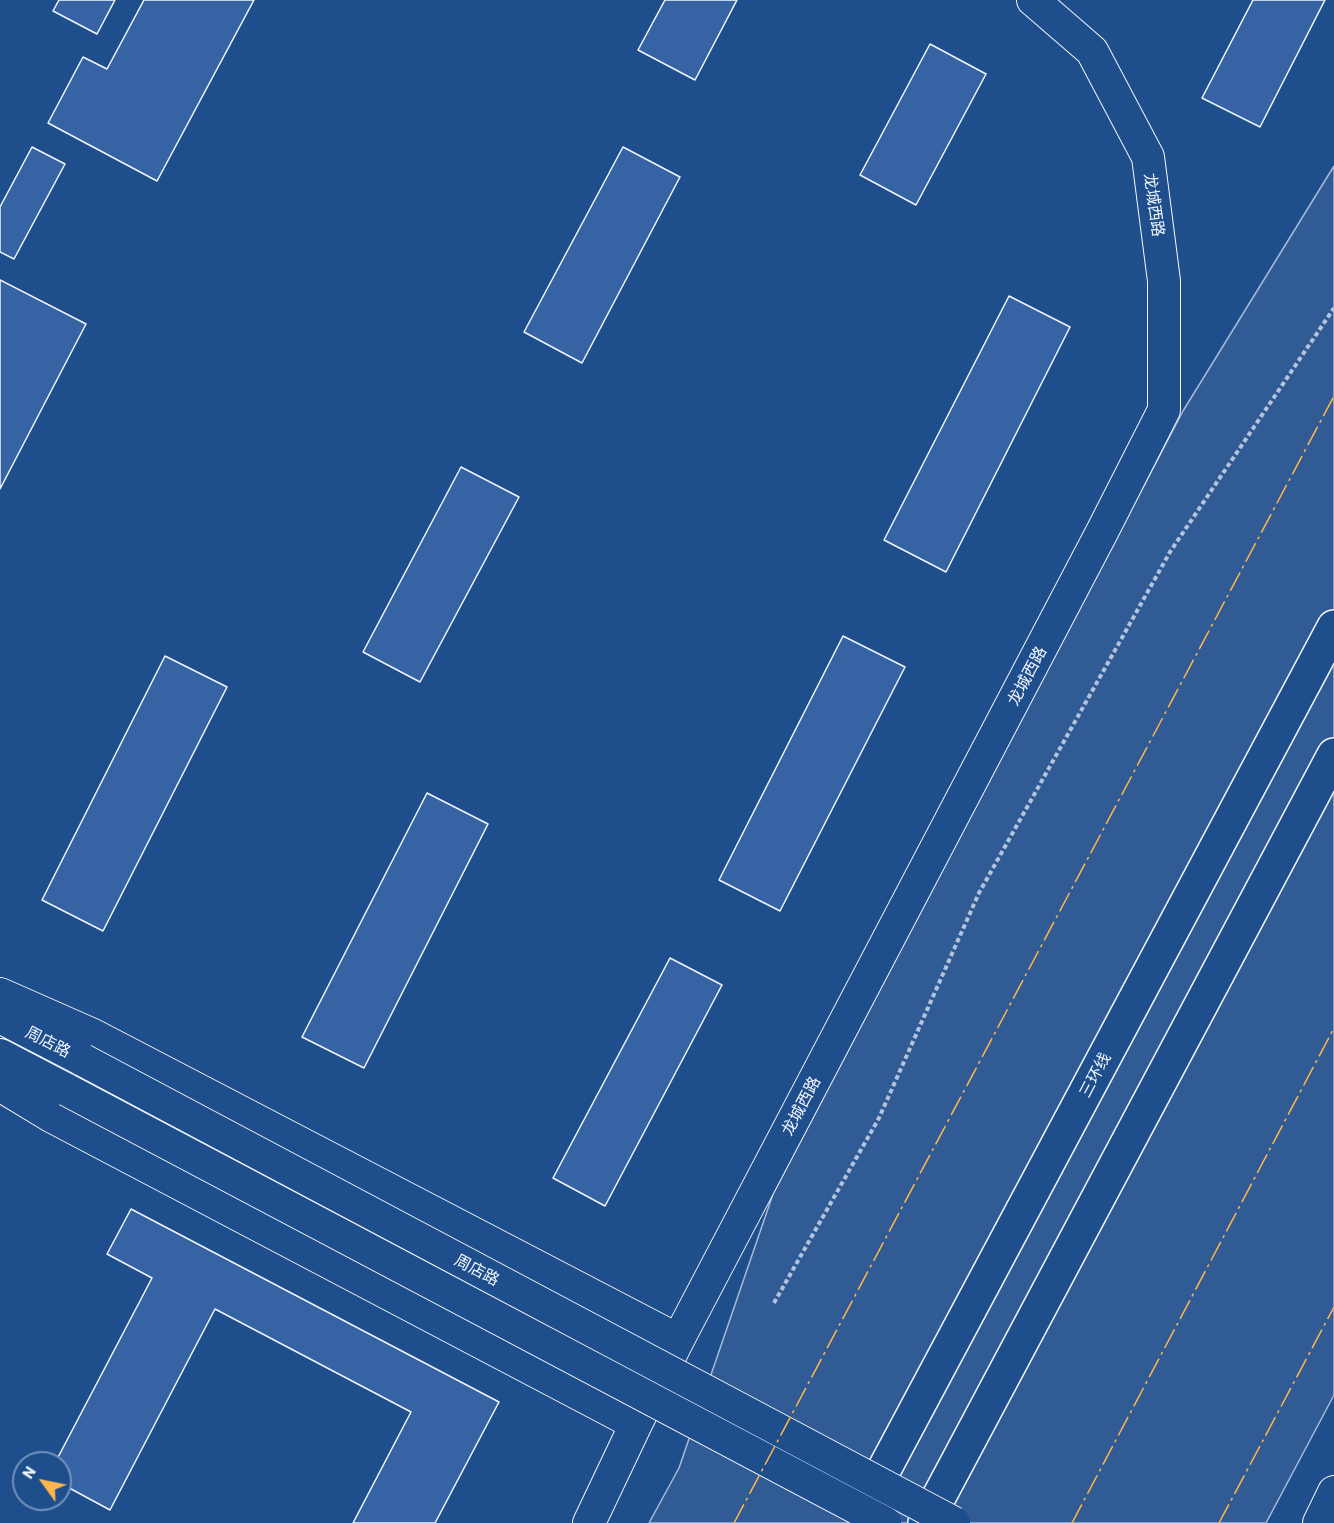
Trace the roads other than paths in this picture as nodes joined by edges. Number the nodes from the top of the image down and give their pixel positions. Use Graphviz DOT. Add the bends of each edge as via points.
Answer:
graph roads {
  1 [pos="1033,0"];
  2 [pos="1334,627"];
  3 [pos="1334,755"];
  4 [pos="0,994"];
  5 [pos="0,1017"];
  6 [pos="0,1055"];
  7 [pos="0,1085"];
  8 [pos="678,1340"];
  9 [pos="636,1424"];
  10 [pos="1334,1492"];
  11 [pos="589,1523"];
  12 [pos="856,1523"];
  13 [pos="885,1523"];
  14 [pos="925,1523"];
  15 [pos="954,1523"];
  16 [pos="1319,1523"];
  1 -- 8 [label="street, 龙城西路" via="1092,51 1148,157 1164,281 1164,410"];
  2 -- 12 [label="highway, 三环线"];
  3 -- 14 [label="highway"];
  4 -- 8 [label="street" via="103,1040"];
  5 -- 15 [label="street, 周店路, bridge"];
  6 -- 13 [label="street, 周店路, bridge"];
  7 -- 9 [label="street" via="51,1116"];
  8 -- 9 [label="street, 龙城西路"];
  9 -- 11 [label="street, 龙城西路"];
  10 -- 16 [label="street"];
}
